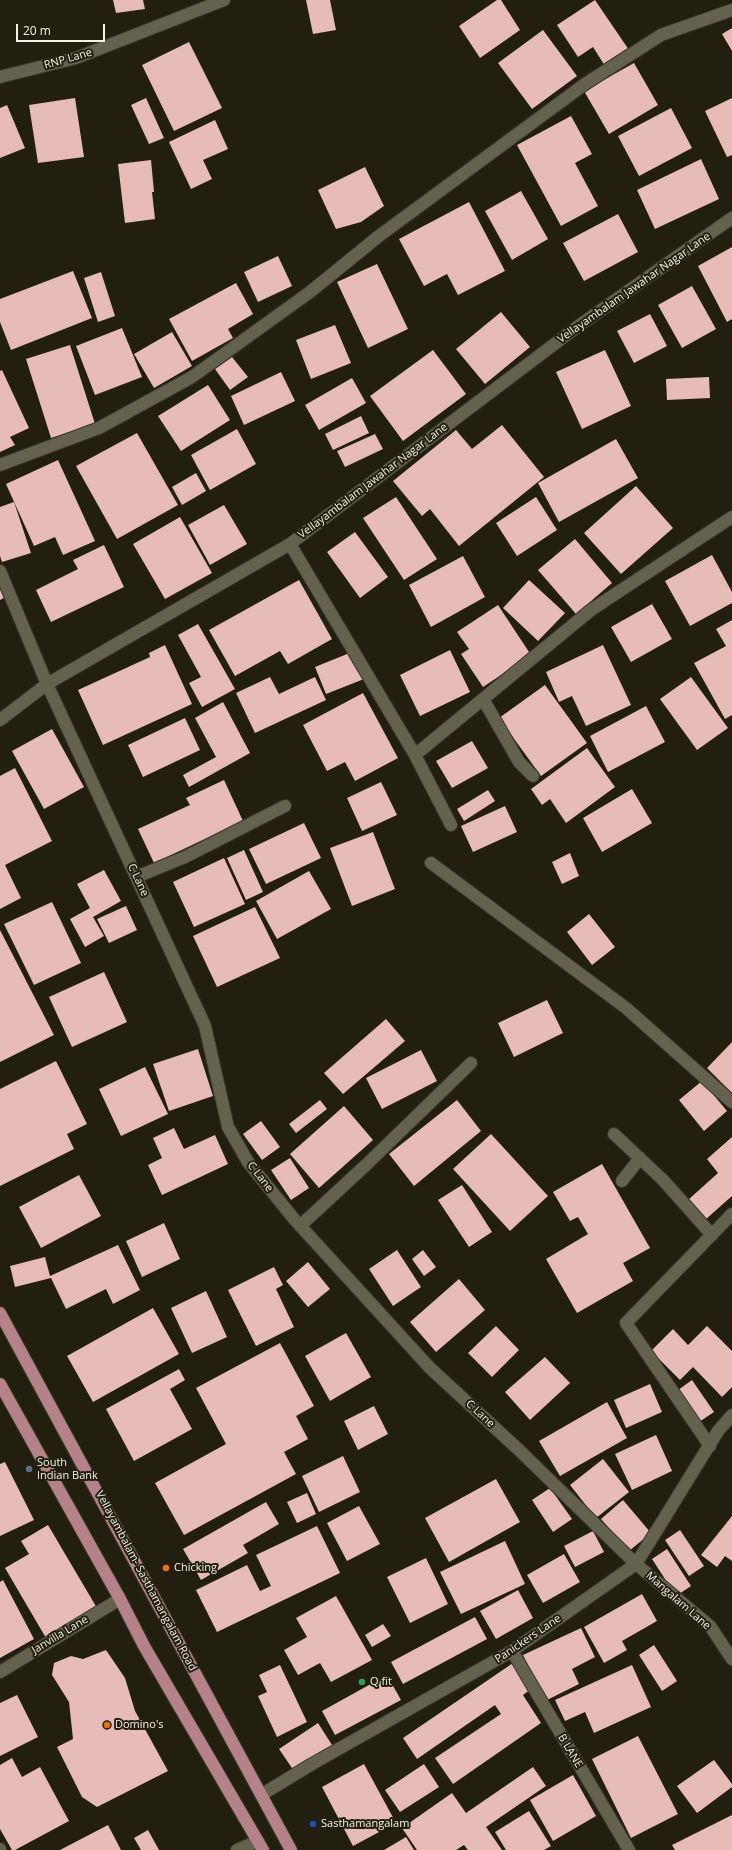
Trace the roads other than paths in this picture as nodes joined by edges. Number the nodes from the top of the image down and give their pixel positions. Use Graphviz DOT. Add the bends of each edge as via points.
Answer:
graph roads {
  1 [pos="224,0"];
  2 [pos="732,10"];
  3 [pos="0,77"];
  4 [pos="732,218"];
  5 [pos="0,464"];
  6 [pos="732,517"];
  7 [pos="290,544"];
  8 [pos="0,571"];
  9 [pos="46,684"];
  10 [pos="483,698"];
  11 [pos="0,720"];
  12 [pos="415,755"];
  13 [pos="533,776"];
  14 [pos="285,806"];
  15 [pos="451,825"];
  16 [pos="431,863"];
  17 [pos="136,877"];
  18 [pos="471,1063"];
  19 [pos="732,1102"];
  20 [pos="614,1134"];
  21 [pos="640,1158"];
  22 [pos="622,1181"];
  23 [pos="732,1214"];
  24 [pos="300,1226"];
  25 [pos="712,1235"];
  26 [pos="0,1312"];
  27 [pos="0,1384"];
  28 [pos="732,1415"];
  29 [pos="710,1446"];
  30 [pos="636,1564"];
  31 [pos="120,1599"];
  32 [pos="710,1626"];
  33 [pos="732,1642"];
  34 [pos="512,1651"];
  35 [pos="732,1658"];
  36 [pos="0,1672"];
  37 [pos="261,1795"];
  38 [pos="261,1846"];
  39 [pos="237,1850"];
  40 [pos="291,1850"];
  41 [pos="629,1850"];
  1 -- 3 [label="street, RNP Lane" via="76,58"];
  2 -- 5 [label="street" via="661,35 585,84 379,236 310,292 192,377 99,428"];
  4 -- 7 [label="street, Vellayambalam Jawahar Nagar Lane" via="571,332"];
  6 -- 10 [label="street" via="591,610"];
  7 -- 9 [label="street, Vellayambalam Jawahar Nagar Lane"];
  7 -- 12 [label="street"];
  8 -- 9 [label="street, C Lane"];
  9 -- 11 [label="street, Vellayambalam Jawahar Nagar Lane"];
  9 -- 17 [label="street, C Lane"];
  10 -- 12 [label="street"];
  10 -- 13 [label="street" via="519,762"];
  12 -- 15 [label="street"];
  14 -- 17 [label="street" via="185,857"];
  16 -- 19 [label="street" via="626,1008"];
  17 -- 24 [label="street, C Lane" via="205,1026 228,1127 248,1162"];
  18 -- 24 [label="street"];
  20 -- 21 [label="street"];
  21 -- 22 [label="street"];
  21 -- 25 [label="street"];
  23 -- 25 [label="street"];
  24 -- 30 [label="street, C Lane" via="430,1368 520,1450"];
  25 -- 29 [label="street" via="626,1324"];
  26 -- 37 [label="main road, Vellayambalam- Sasthamangalam Road"];
  27 -- 31 [label="main road"];
  28 -- 29 [label="street, Panickers Lane"];
  29 -- 30 [label="street, Panickers Lane"];
  30 -- 32 [label="street, Mangalam Lane"];
  30 -- 34 [label="street, Panickers Lane"];
  31 -- 36 [label="street, Janvilla Lane"];
  31 -- 38 [label="main road" via="144,1646"];
  32 -- 33 [label="street"];
  32 -- 35 [label="street, Mangalam Lane"];
  34 -- 37 [label="street, Panickers Lane"];
  34 -- 41 [label="street, B LANE"];
  37 -- 40 [label="main road, Vellayambalam- Sasthamangalam Road"];
  38 -- 39 [label="street"];
}
